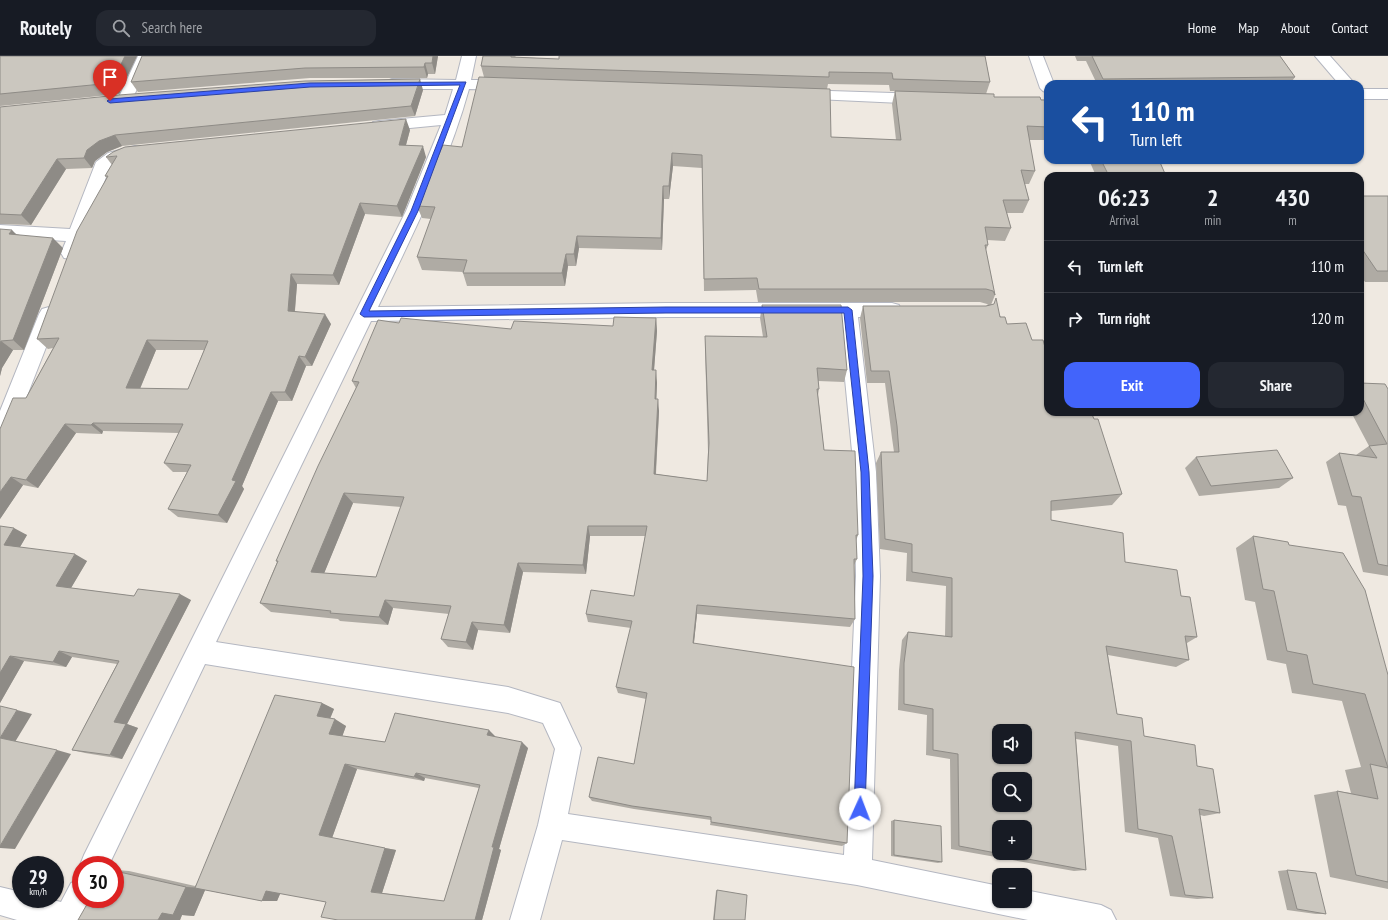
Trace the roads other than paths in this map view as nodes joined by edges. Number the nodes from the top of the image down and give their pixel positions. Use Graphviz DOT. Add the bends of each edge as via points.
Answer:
graph roads {
  1 [pos="145,56"];
  2 [pos="469,56"];
  3 [pos="1036,56"];
  4 [pos="1322,56"];
  5 [pos="1045,80"];
  6 [pos="1343,80"];
  7 [pos="464,83"];
  8 [pos="380,84"];
  9 [pos="519,85"];
  10 [pos="788,94"];
  11 [pos="1364,94"];
  12 [pos="1388,94"];
  13 [pos="141,98"];
  14 [pos="126,99"];
  15 [pos="938,99"];
  16 [pos="110,101"];
  17 [pos="452,119"];
  18 [pos="366,127"];
  19 [pos="151,149"];
  20 [pos="0,231"];
  21 [pos="76,235"];
  22 [pos="64,271"];
  23 [pos="54,300"];
  24 [pos="848,310"];
  25 [pos="910,310"];
  26 [pos="364,314"];
  27 [pos="0,437"];
  28 [pos="198,652"];
  29 [pos="552,825"];
  30 [pos="98,856"];
  31 [pos="858,871"];
  32 [pos="992,899"];
  33 [pos="0,901"];
  34 [pos="1032,906"];
  35 [pos="75,908"];
  36 [pos="70,920"];
  37 [pos="525,920"];
  38 [pos="1101,920"];
  1 -- 14 [label="street"];
  2 -- 7 [label="street"];
  3 -- 5 [label="street"];
  4 -- 6 [label="street"];
  7 -- 8 [label="street"];
  7 -- 9 [label="street"];
  7 -- 17 [label="street"];
  10 -- 15 [label="street"];
  11 -- 12 [label="street"];
  13 -- 14 [label="street"];
  14 -- 16 [label="street"];
  17 -- 18 [label="street"];
  17 -- 26 [label="street" via="415,211"];
  19 -- 21 [label="street" via="130,151 114,157 102,166"];
  20 -- 21 [label="street"];
  21 -- 22 [label="street"];
  23 -- 27 [label="street"];
  24 -- 25 [label="street"];
  24 -- 26 [label="street"];
  24 -- 31 [label="street" via="865,472 868,576"];
  26 -- 28 [label="street"];
  28 -- 29 [label="street" via="508,700 551,712 568,748"];
  28 -- 30 [label="street"];
  29 -- 31 [label="street"];
  29 -- 37 [label="street"];
  31 -- 32 [label="street"];
  33 -- 36 [label="street"];
  34 -- 38 [label="street"];
  35 -- 36 [label="street"];
}
